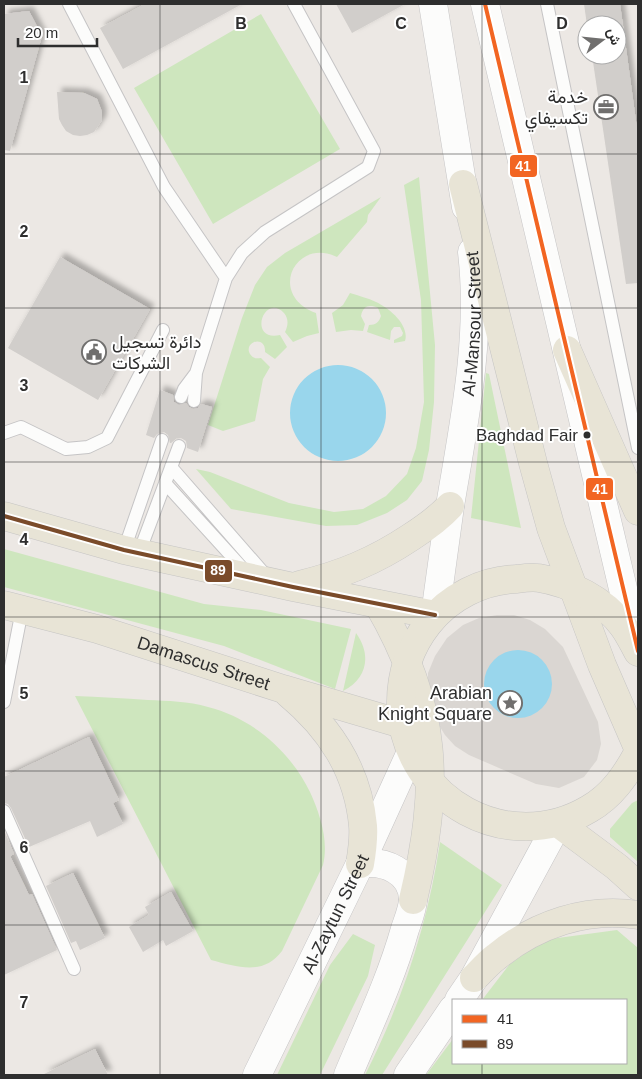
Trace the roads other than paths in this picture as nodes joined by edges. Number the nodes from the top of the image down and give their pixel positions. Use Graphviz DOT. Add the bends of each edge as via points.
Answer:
graph roads {
  1 [pos="68,4"];
  2 [pos="294,4"];
  3 [pos="433,4"];
  4 [pos="485,4"];
  5 [pos="547,4"];
  6 [pos="463,184"];
  7 [pos="226,278"];
  8 [pos="163,330"];
  9 [pos="567,350"];
  10 [pos="196,373"];
  11 [pos="181,397"];
  12 [pos="194,401"];
  13 [pos="4,433"];
  14 [pos="162,440"];
  15 [pos="179,446"];
  16 [pos="638,448"];
  17 [pos="171,467"];
  18 [pos="165,482"];
  19 [pos="450,506"];
  20 [pos="638,511"];
  21 [pos="4,516"];
  22 [pos="132,551"];
  23 [pos="272,582"];
  24 [pos="573,587"];
  25 [pos="378,604"];
  26 [pos="13,608"];
  27 [pos="435,615"];
  28 [pos="638,652"];
  29 [pos="407,660"];
  30 [pos="283,689"];
  31 [pos="4,702"];
  32 [pos="402,724"];
  33 [pos="638,748"];
  34 [pos="410,752"];
  35 [pos="638,753"];
  36 [pos="431,784"];
  37 [pos="4,811"];
  38 [pos="558,823"];
  39 [pos="360,864"];
  40 [pos="638,886"];
  41 [pos="413,900"];
  42 [pos="638,915"];
  43 [pos="74,969"];
  44 [pos="474,978"];
  45 [pos="460,999"];
  46 [pos="452,1010"];
  47 [pos="257,1075"];
  48 [pos="348,1075"];
  49 [pos="408,1075"];
  1 -- 7 [label="lane" via="164,188"];
  2 -- 7 [label="lane" via="374,151 368,166 264,232 242,253"];
  3 -- 6 [label="main road, Al-Mansour Street"];
  4 -- 9 [label="main road"];
  5 -- 16 [label="lane"];
  6 -- 19 [label="main road, Al-Mansour Street" via="476,284 470,386"];
  6 -- 24 [label="main road" via="551,528"];
  7 -- 10 [label="lane"];
  8 -- 13 [label="lane" via="107,438 88,447 66,448 21,427"];
  9 -- 20 [label="main road"];
  9 -- 28 [label="main road"];
  10 -- 11 [label="lane"];
  10 -- 12 [label="lane"];
  14 -- 22 [label="lane"];
  15 -- 17 [label="lane"];
  17 -- 18 [label="lane"];
  17 -- 23 [label="lane"];
  18 -- 22 [label="lane"];
  18 -- 23 [label="lane"];
  19 -- 23 [label="main road" via="388,552 358,567 326,579"];
  19 -- 27 [label="main road, Al-Mansour Street"];
  21 -- 22 [label="main road"];
  22 -- 23 [label="main road"];
  23 -- 25 [label="main road"];
  24 -- 27 [label="main road" via="538,578 503,579 469,590"];
  24 -- 28 [label="main road" via="600,603 622,625"];
  24 -- 33 [label="main road"];
  25 -- 27 [label="main road"];
  25 -- 29 [label="main road"];
  26 -- 30 [label="main road, Damascus Street" via="97,629"];
  26 -- 31 [label="lane"];
  27 -- 29 [label="main road"];
  29 -- 32 [label="main road" via="401,692"];
  29 -- 36 [label="main road" via="421,700 429,742"];
  30 -- 32 [label="main road, Damascus Street"];
  30 -- 39 [label="main road" via="314,716 346,762 358,793 363,825"];
  32 -- 34 [label="main road"];
  34 -- 36 [label="main road"];
  34 -- 39 [label="main road, Al-Zaytun Street"];
  35 -- 38 [label="main road" via="627,774 610,794 589,809"];
  36 -- 38 [label="main road" via="458,808 489,822 524,827"];
  36 -- 41 [label="main road" via="427,827"];
  37 -- 43 [label="lane"];
  38 -- 40 [label="main road"];
  38 -- 44 [label="main road"];
  39 -- 41 [label="main road" via="380,863 400,872 409,885"];
  39 -- 47 [label="main road, Al-Zaytun Street"];
  41 -- 48 [label="main road" via="399,950"];
  42 -- 44 [label="main road" via="598,913 542,927 502,952"];
  44 -- 45 [label="main road"];
  46 -- 49 [label="main road"];
}
